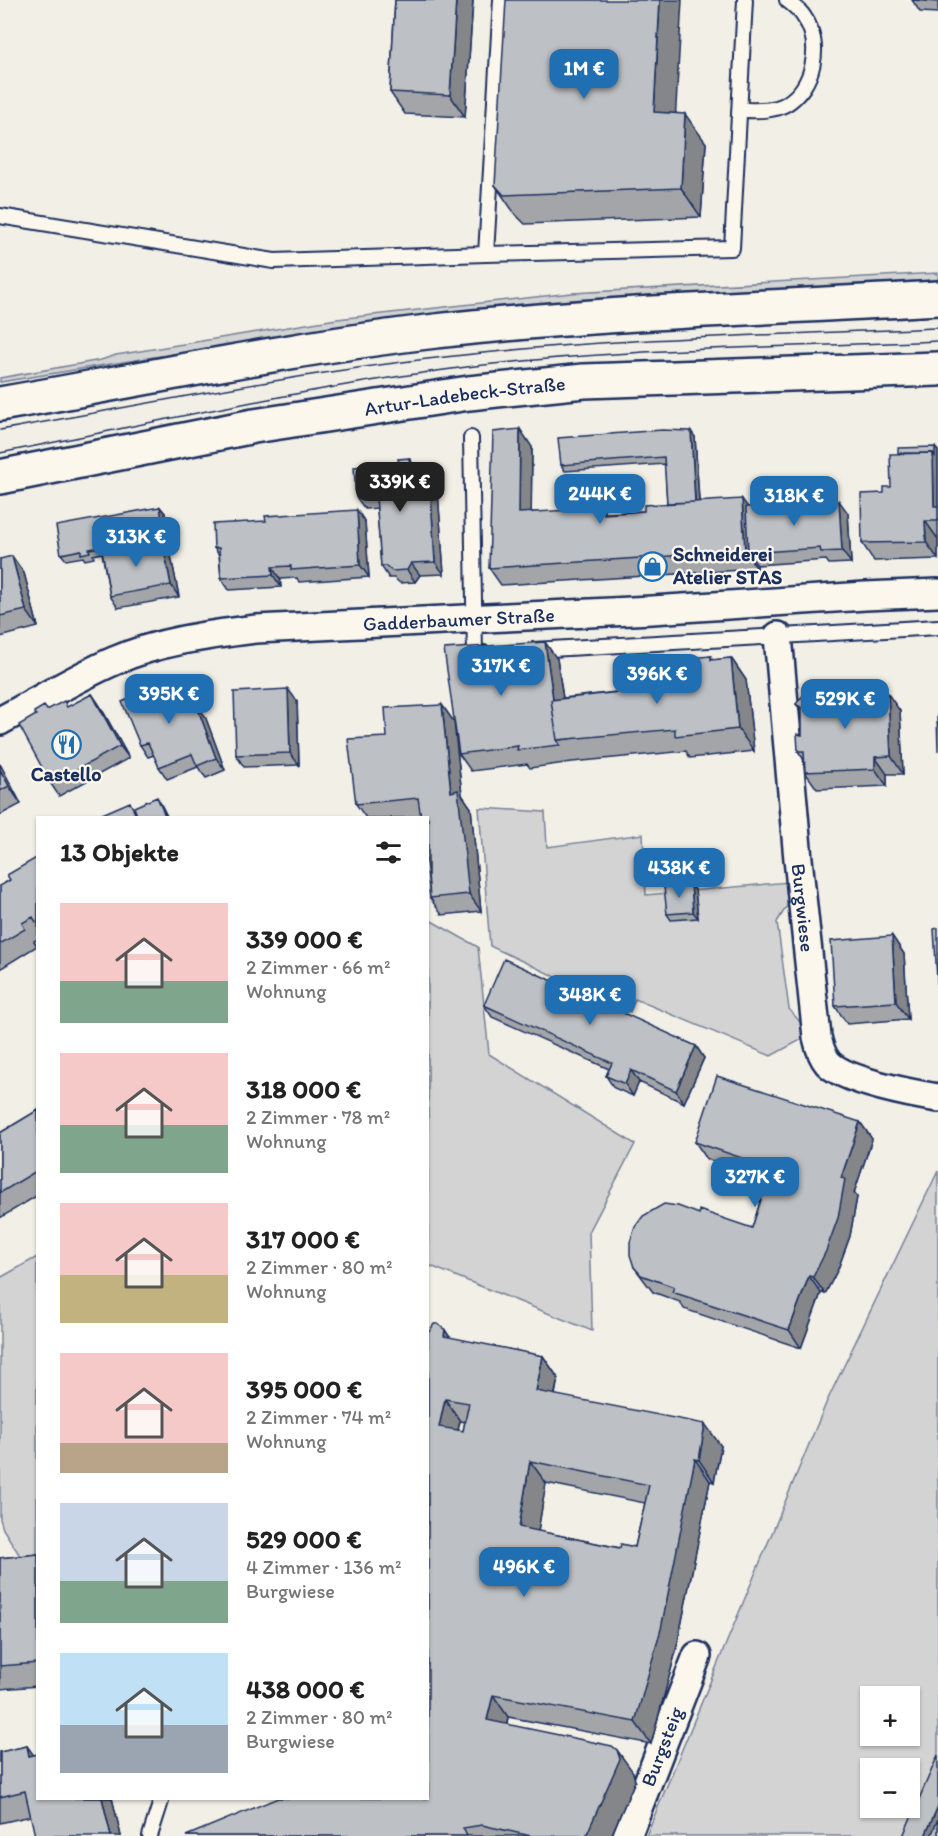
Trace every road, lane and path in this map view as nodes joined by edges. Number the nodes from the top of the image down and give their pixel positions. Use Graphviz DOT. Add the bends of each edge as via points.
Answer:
graph roads {
  1 [pos="501,0"];
  2 [pos="745,0"];
  3 [pos="788,0"];
  4 [pos="739,110"];
  5 [pos="0,216"];
  6 [pos="486,254"];
  7 [pos="938,298"];
  8 [pos="938,369"];
  9 [pos="0,404"];
  10 [pos="471,438"];
  11 [pos="0,477"];
  12 [pos="938,593"];
  13 [pos="473,619"];
  14 [pos="938,627"];
  15 [pos="778,636"];
  16 [pos="522,651"];
  17 [pos="498,652"];
  18 [pos="0,721"];
  19 [pos="938,1098"];
  20 [pos="697,1656"];
  21 [pos="161,1800"];
  22 [pos="150,1836"];
  23 [pos="627,1836"];
  1 -- 6 [label="lane"];
  2 -- 4 [label="lane"];
  3 -- 4 [label="lane" via="804,16 812,33 812,72 802,89 785,104 761,111"];
  4 -- 6 [label="lane" via="732,248"];
  5 -- 6 [label="lane" via="274,261"];
  7 -- 9 [label="street" via="575,318 435,331 231,362"];
  8 -- 11 [label="street, Artur-Ladebeck-Straße" via="584,381 468,393 254,426"];
  10 -- 13 [label="lane"];
  12 -- 13 [label="street, Gadderbaumer Straße"];
  13 -- 17 [label="lane" via="475,654"];
  13 -- 18 [label="street, Gadderbaumer Straße" via="201,635 112,661"];
  14 -- 15 [label="lane"];
  15 -- 16 [label="lane"];
  15 -- 19 [label="street, Burgwiese" via="820,1050 838,1071"];
  20 -- 23 [label="street, Burgsteig"];
  21 -- 22 [label="lane"];
}
